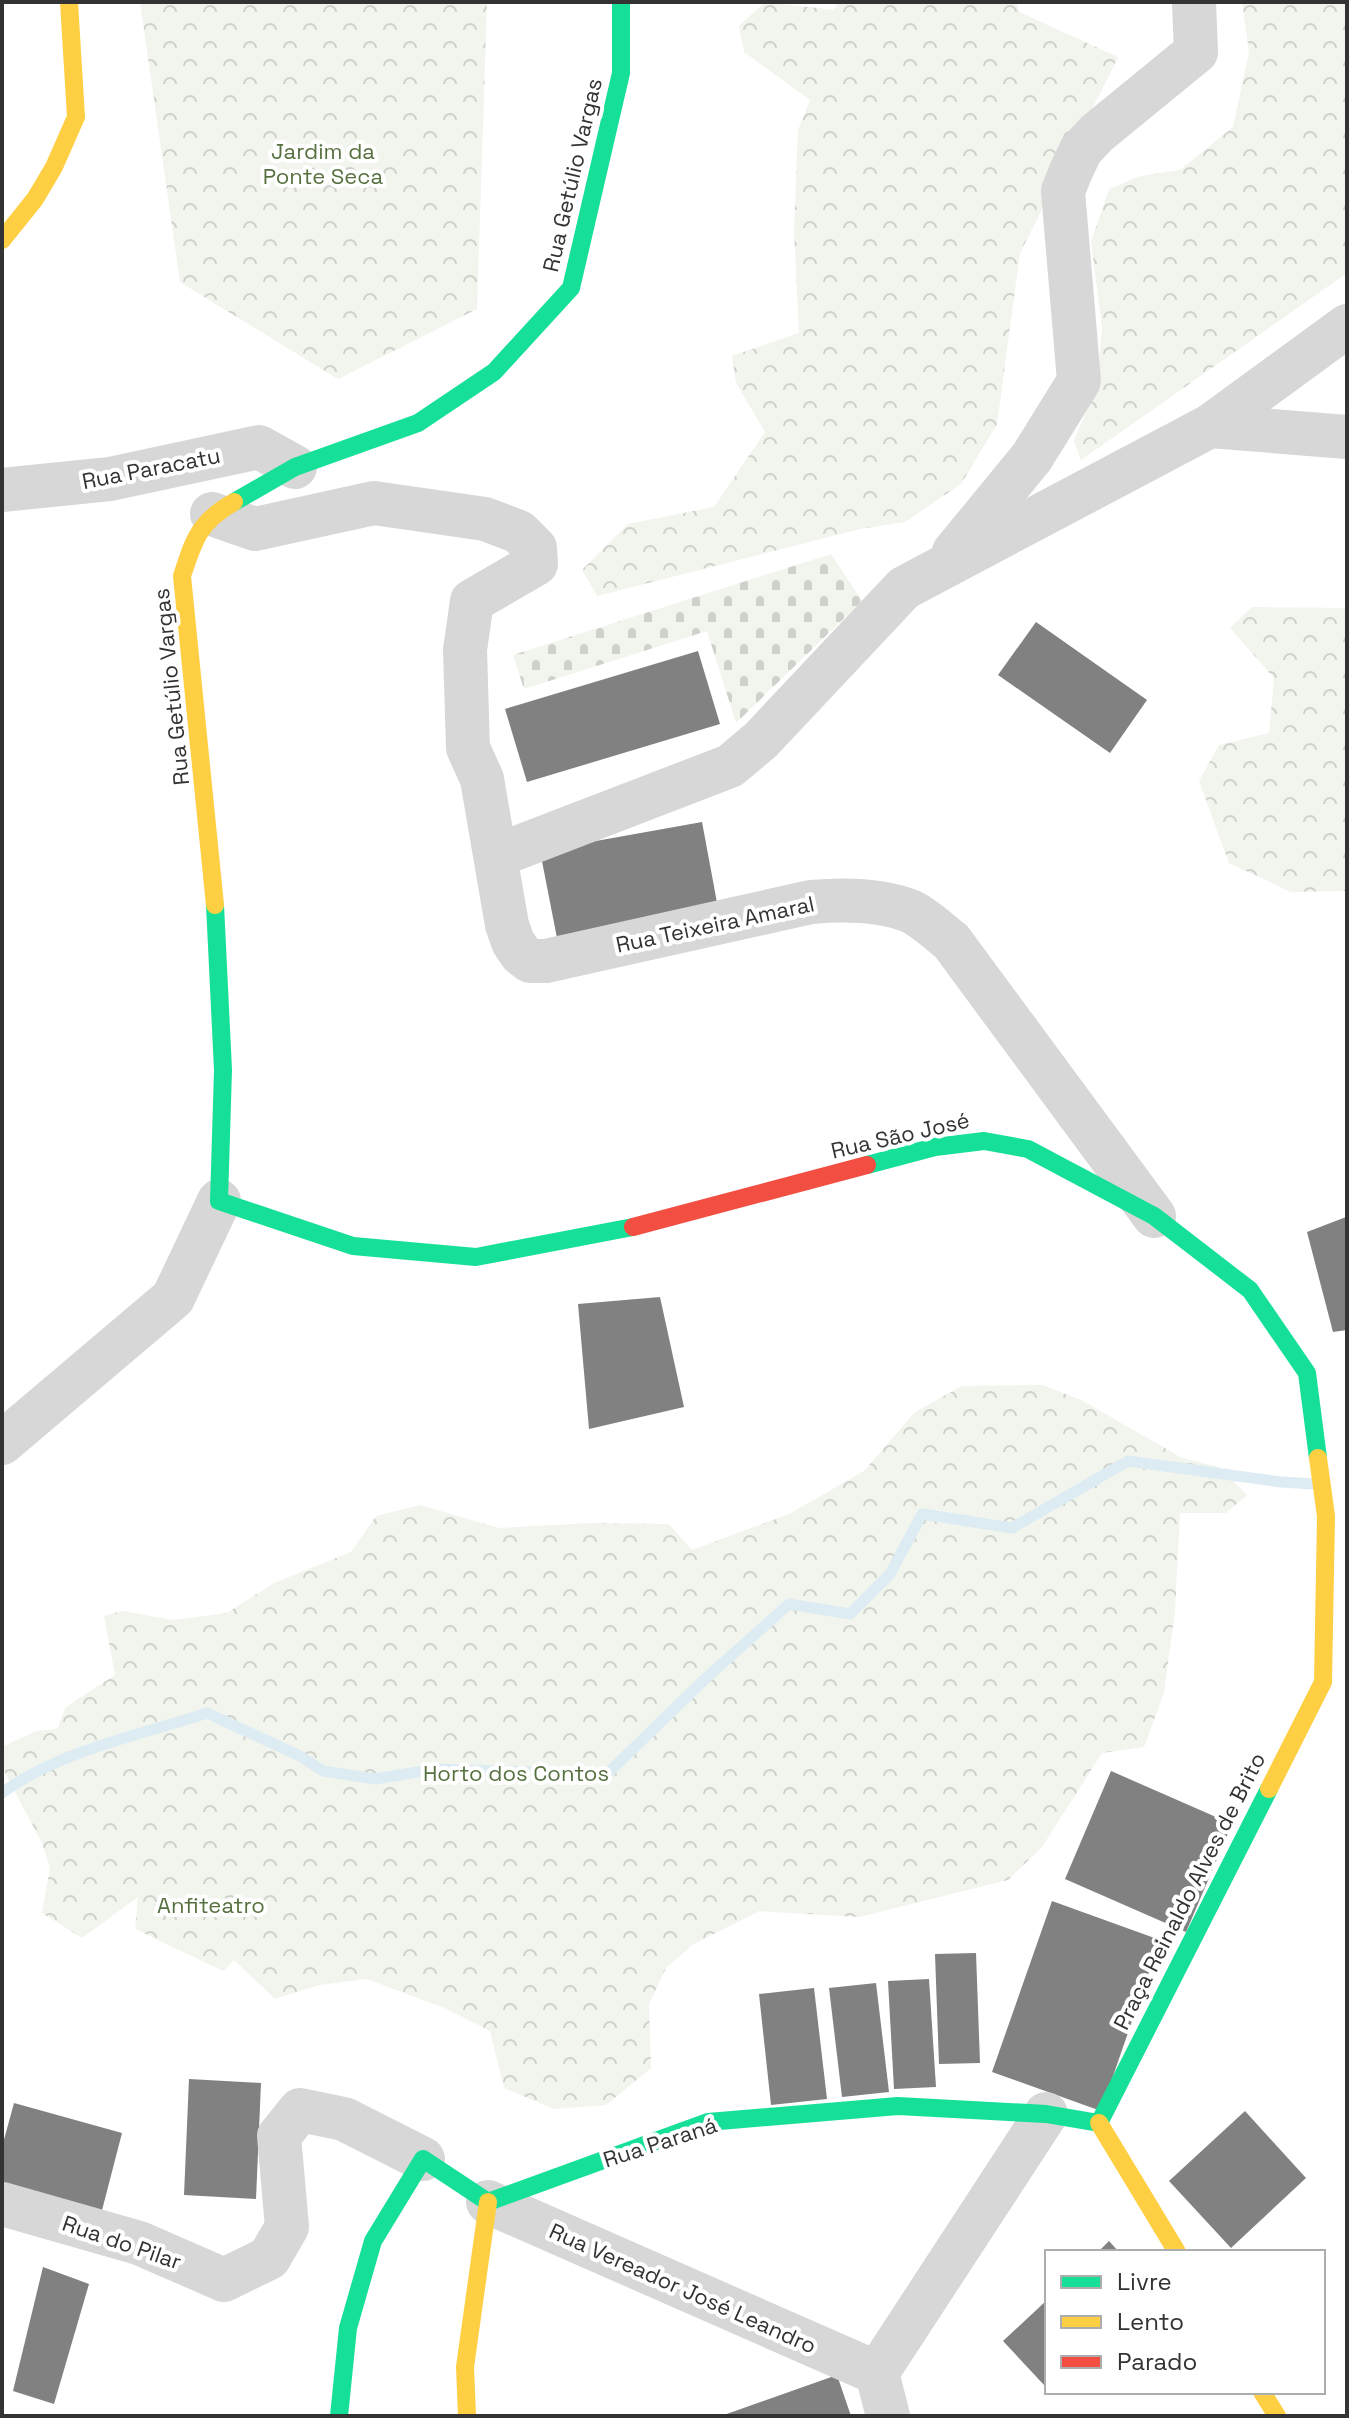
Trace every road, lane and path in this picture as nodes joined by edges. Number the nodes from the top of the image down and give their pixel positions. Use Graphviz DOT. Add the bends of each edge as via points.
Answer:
graph roads {
  1 [pos="69,2"];
  2 [pos="621,2"];
  3 [pos="1194,2"];
  4 [pos="2,240"];
  5 [pos="1347,326"];
  6 [pos="1210,426"];
  7 [pos="1347,437"];
  8 [pos="295,467"];
  9 [pos="2,490"];
  10 [pos="212,514"];
  11 [pos="942,567"];
  12 [pos="496,856"];
  13 [pos="219,1201"];
  14 [pos="1154,1216"];
  15 [pos="2,1443"];
  16 [pos="1323,1682"];
  17 [pos="1339,1702"];
  18 [pos="1046,2114"];
  19 [pos="1099,2123"];
  20 [pos="423,2159"];
  21 [pos="488,2202"];
  22 [pos="2,2204"];
  23 [pos="1176,2250"];
  24 [pos="877,2373"];
  25 [pos="1263,2394"];
  26 [pos="339,2416"];
  27 [pos="467,2416"];
  28 [pos="888,2416"];
  29 [pos="1277,2416"];
  1 -- 4 [label="street" via="76,117 35,199"];
  2 -- 8 [label="street, Rua Getúlio Vargas" via="621,73 571,288 494,372 418,423"];
  3 -- 11 [label="street" via="1196,52 1097,133 1081,150 1063,191 1079,381 1032,457"];
  5 -- 6 [label="street"];
  6 -- 7 [label="street"];
  6 -- 11 [label="street"];
  8 -- 9 [label="street, Rua Paracatu" via="259,447 110,479"];
  8 -- 10 [label="street, Rua Getúlio Vargas"];
  10 -- 12 [label="street" via="255,529 374,503 485,519 519,532 535,548 536,564 472,601 466,634 468,748 482,779"];
  10 -- 13 [label="street, Rua Getúlio Vargas" via="193,541 182,576 210,823 225,1051"];
  11 -- 12 [label="street" via="904,588 730,766"];
  12 -- 14 [label="street, Rua Teixeira Amaral" via="507,925 513,942 530,961 811,902 876,902 912,912 951,941"];
  13 -- 14 [label="street, Rua São José" via="353,1246 476,1257 647,1224 935,1147 984,1141 1028,1149"];
  13 -- 15 [label="street" via="173,1298"];
  14 -- 16 [label="street, Rua São José" via="1250,1290 1307,1373 1325,1510"];
  16 -- 17 [label="street"];
  16 -- 19 [label="street, Praça Reinaldo Alves de Brito"];
  18 -- 19 [label="street, Rua Paraná"];
  18 -- 21 [label="street, Rua Paraná" via="898,2106 708,2122"];
  18 -- 24 [label="street"];
  19 -- 23 [label="street"];
  20 -- 21 [label="street"];
  20 -- 22 [label="street, Rua do Pilar" via="344,2119 300,2110 279,2136 287,2227 269,2258 224,2280 139,2243"];
  20 -- 26 [label="street" via="373,2241 348,2328"];
  21 -- 24 [label="street, Rua Vereador José Leandro"];
  21 -- 27 [label="street" via="465,2367"];
  24 -- 28 [label="street"];
  25 -- 29 [label="street"];
}
